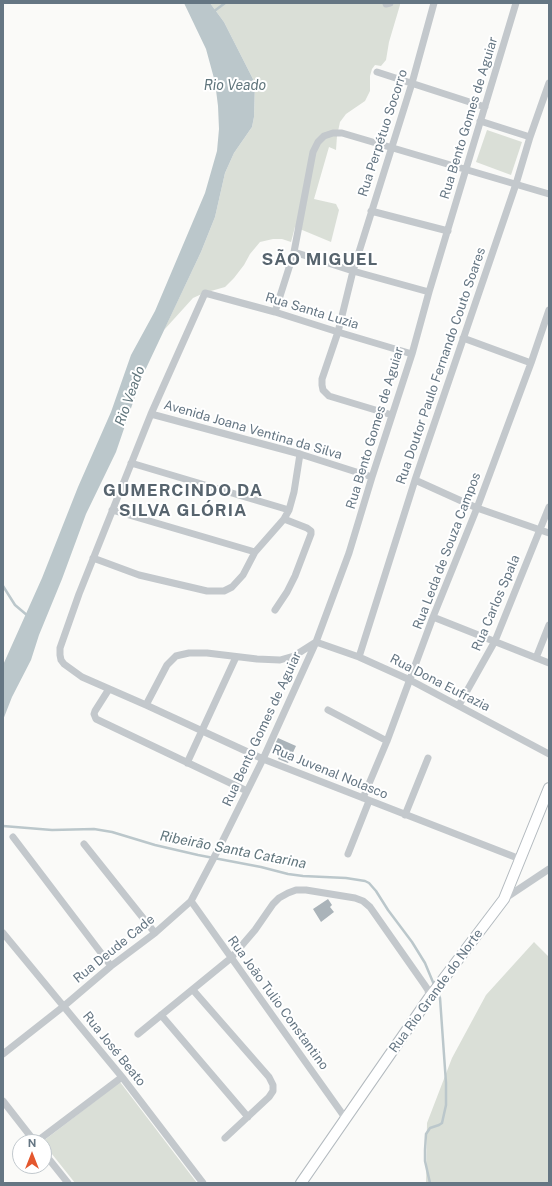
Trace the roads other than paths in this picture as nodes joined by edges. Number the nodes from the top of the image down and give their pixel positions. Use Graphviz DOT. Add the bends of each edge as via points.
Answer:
graph roads {
  1 [pos="434,3"];
  2 [pos="516,3"];
  3 [pos="377,72"];
  4 [pos="412,83"];
  5 [pos="549,83"];
  6 [pos="484,107"];
  7 [pos="480,122"];
  8 [pos="530,137"];
  9 [pos="391,147"];
  10 [pos="466,169"];
  11 [pos="516,184"];
  12 [pos="549,194"];
  13 [pos="371,210"];
  14 [pos="448,231"];
  15 [pos="294,252"];
  16 [pos="353,271"];
  17 [pos="429,292"];
  18 [pos="549,310"];
  19 [pos="275,312"];
  20 [pos="338,332"];
  21 [pos="463,338"];
  22 [pos="412,354"];
  23 [pos="531,362"];
  24 [pos="151,414"];
  25 [pos="392,415"];
  26 [pos="300,454"];
  27 [pos="131,463"];
  28 [pos="372,477"];
  29 [pos="415,480"];
  30 [pos="549,507"];
  31 [pos="477,508"];
  32 [pos="112,510"];
  33 [pos="289,510"];
  34 [pos="284,519"];
  35 [pos="539,530"];
  36 [pos="549,533"];
  37 [pos="255,552"];
  38 [pos="93,558"];
  39 [pos="275,610"];
  40 [pos="433,617"];
  41 [pos="549,625"];
  42 [pos="495,641"];
  43 [pos="316,642"];
  44 [pos="236,657"];
  45 [pos="359,657"];
  46 [pos="536,658"];
  47 [pos="549,663"];
  48 [pos="410,680"];
  49 [pos="109,689"];
  50 [pos="146,705"];
  51 [pos="459,705"];
  52 [pos="328,710"];
  53 [pos="202,730"];
  54 [pos="387,740"];
  55 [pos="549,754"];
  56 [pos="428,758"];
  57 [pos="262,759"];
  58 [pos="187,763"];
  59 [pos="549,788"];
  60 [pos="247,791"];
  61 [pos="366,800"];
  62 [pos="405,815"];
  63 [pos="13,837"];
  64 [pos="84,844"];
  65 [pos="220,846"];
  66 [pos="348,854"];
  67 [pos="520,859"];
  68 [pos="549,869"];
  69 [pos="504,899"];
  70 [pos="191,901"];
  71 [pos="3,933"];
  72 [pos="155,933"];
  73 [pos="231,958"];
  74 [pos="111,966"];
  75 [pos="193,990"];
  76 [pos="429,998"];
  77 [pos="64,1006"];
  78 [pos="161,1015"];
  79 [pos="138,1034"];
  80 [pos="3,1054"];
  81 [pos="122,1076"];
  82 [pos="3,1101"];
  83 [pos="248,1117"];
  84 [pos="346,1119"];
  85 [pos="30,1134"];
  86 [pos="46,1134"];
  87 [pos="225,1138"];
  88 [pos="52,1163"];
  89 [pos="68,1183"];
  90 [pos="203,1183"];
  91 [pos="301,1183"];
  1 -- 4 [label="street, Rua Perpétuo Socorro"];
  2 -- 6 [label="street, Rua Bento Gomes de Aguiar"];
  3 -- 4 [label="street"];
  4 -- 6 [label="street"];
  4 -- 9 [label="street, Rua Perpétuo Socorro"];
  5 -- 8 [label="street, Rua Doutor Paulo Fernando Couto Soares"];
  6 -- 7 [label="street, Rua Bento Gomes de Aguiar"];
  7 -- 8 [label="street"];
  7 -- 10 [label="street, Rua Bento Gomes de Aguiar"];
  8 -- 11 [label="street, Rua Doutor Paulo Fernando Couto Soares"];
  9 -- 10 [label="street"];
  9 -- 13 [label="street, Rua Perpétuo Socorro"];
  9 -- 15 [label="street" via="342,133 332,133 318,142 313,152"];
  10 -- 11 [label="street"];
  10 -- 14 [label="street, Rua Bento Gomes de Aguiar"];
  11 -- 12 [label="street"];
  11 -- 21 [label="street, Rua Doutor Paulo Fernando Couto Soares"];
  13 -- 14 [label="street"];
  13 -- 16 [label="street, Rua Perpétuo Socorro"];
  14 -- 17 [label="street, Rua Bento Gomes de Aguiar"];
  15 -- 16 [label="street"];
  15 -- 19 [label="street"];
  16 -- 17 [label="street"];
  16 -- 20 [label="street, Rua Perpétuo Socorro"];
  17 -- 22 [label="street, Rua Bento Gomes de Aguiar"];
  18 -- 23 [label="street, Rua Leda de Souza Campos"];
  19 -- 20 [label="street, Rua Santa Luzia"];
  19 -- 24 [label="street, Rua Santa Luzia" via="205,293"];
  20 -- 22 [label="street, Rua Santa Luzia"];
  20 -- 25 [label="street, Rua Perpétuo Socorro" via="322,378 323,390 329,396"];
  21 -- 23 [label="street"];
  21 -- 29 [label="street, Rua Doutor Paulo Fernando Couto Soares"];
  22 -- 25 [label="street, Rua Bento Gomes de Aguiar"];
  23 -- 31 [label="street, Rua Leda de Souza Campos"];
  24 -- 26 [label="street, Avenida Joana Ventina da Silva"];
  24 -- 27 [label="street"];
  25 -- 28 [label="street, Rua Bento Gomes de Aguiar"];
  26 -- 28 [label="street, Avenida Joana Ventina da Silva"];
  26 -- 33 [label="street"];
  27 -- 32 [label="street"];
  27 -- 33 [label="street"];
  28 -- 43 [label="street, Rua Bento Gomes de Aguiar" via="349,554"];
  29 -- 31 [label="street"];
  29 -- 45 [label="street, Rua Doutor Paulo Fernando Couto Soares"];
  30 -- 35 [label="street, Rua Carlos Spala"];
  31 -- 35 [label="street"];
  31 -- 40 [label="street, Rua Leda de Souza Campos"];
  32 -- 37 [label="street"];
  32 -- 38 [label="street"];
  33 -- 34 [label="street"];
  34 -- 37 [label="street"];
  34 -- 39 [label="street" via="307,528 311,534 295,576"];
  35 -- 36 [label="street"];
  35 -- 42 [label="street, Rua Carlos Spala"];
  37 -- 38 [label="street" via="238,581 232,587 216,592 139,575"];
  38 -- 49 [label="street, Rua Juvenal Nolasco" via="60,648 61,660 82,677"];
  40 -- 42 [label="street"];
  40 -- 48 [label="street, Rua Leda de Souza Campos"];
  41 -- 46 [label="street"];
  42 -- 46 [label="street"];
  42 -- 51 [label="street, Rua Carlos Spala"];
  43 -- 44 [label="street" via="294,656 280,660"];
  43 -- 45 [label="street, Rua Dona Eufrazia"];
  43 -- 57 [label="street, Rua Bento Gomes de Aguiar"];
  44 -- 50 [label="street" via="207,652 176,656 163,671"];
  44 -- 53 [label="street"];
  45 -- 48 [label="street, Rua Dona Eufrazia"];
  46 -- 47 [label="street"];
  48 -- 51 [label="street, Rua Dona Eufrazia"];
  48 -- 54 [label="street, Rua Leda de Souza Campos"];
  49 -- 50 [label="street, Rua Juvenal Nolasco"];
  49 -- 58 [label="street" via="95,711 96,719"];
  50 -- 53 [label="street, Rua Juvenal Nolasco"];
  51 -- 55 [label="street, Rua Dona Eufrazia"];
  52 -- 54 [label="street"];
  53 -- 57 [label="street, Rua Juvenal Nolasco"];
  53 -- 58 [label="street"];
  54 -- 61 [label="street, Rua Leda de Souza Campos"];
  56 -- 62 [label="street"];
  57 -- 60 [label="street, Rua Bento Gomes de Aguiar"];
  57 -- 61 [label="street, Rua Juvenal Nolasco"];
  58 -- 60 [label="street"];
  59 -- 67 [label="main road, Rua Rio Grande do Norte"];
  60 -- 65 [label="street, Rua Bento Gomes de Aguiar"];
  61 -- 62 [label="street, Rua Juvenal Nolasco"];
  61 -- 66 [label="street, Rua Leda de Souza Campos"];
  62 -- 67 [label="street, Rua Juvenal Nolasco"];
  63 -- 74 [label="street"];
  64 -- 72 [label="street"];
  65 -- 70 [label="street, Rua Deude Cade"];
  67 -- 69 [label="main road, Rua Rio Grande do Norte"];
  68 -- 69 [label="street"];
  69 -- 76 [label="main road, Rua Rio Grande do Norte"];
  70 -- 72 [label="street, Rua Deude Cade"];
  70 -- 73 [label="street, Rua João Tulio Constantino"];
  71 -- 77 [label="street, Rua José Beato"];
  72 -- 74 [label="street, Rua Deude Cade"];
  73 -- 75 [label="street"];
  73 -- 76 [label="street" via="273,904 288,893 306,890 348,896 363,901 370,907 428,990"];
  73 -- 84 [label="street, Rua João Tulio Constantino"];
  74 -- 77 [label="street, Rua Deude Cade"];
  75 -- 78 [label="street"];
  75 -- 83 [label="street" via="272,1080 273,1091"];
  76 -- 84 [label="main road, Rua Rio Grande do Norte"];
  77 -- 80 [label="street, Rua Deude Cade"];
  77 -- 81 [label="street, Rua José Beato"];
  78 -- 79 [label="street"];
  78 -- 83 [label="street"];
  81 -- 86 [label="street"];
  81 -- 90 [label="street, Rua José Beato"];
  82 -- 85 [label="street"];
  83 -- 87 [label="street"];
  84 -- 91 [label="main road, Rua Rio Grande do Norte"];
  88 -- 89 [label="street"];
}
